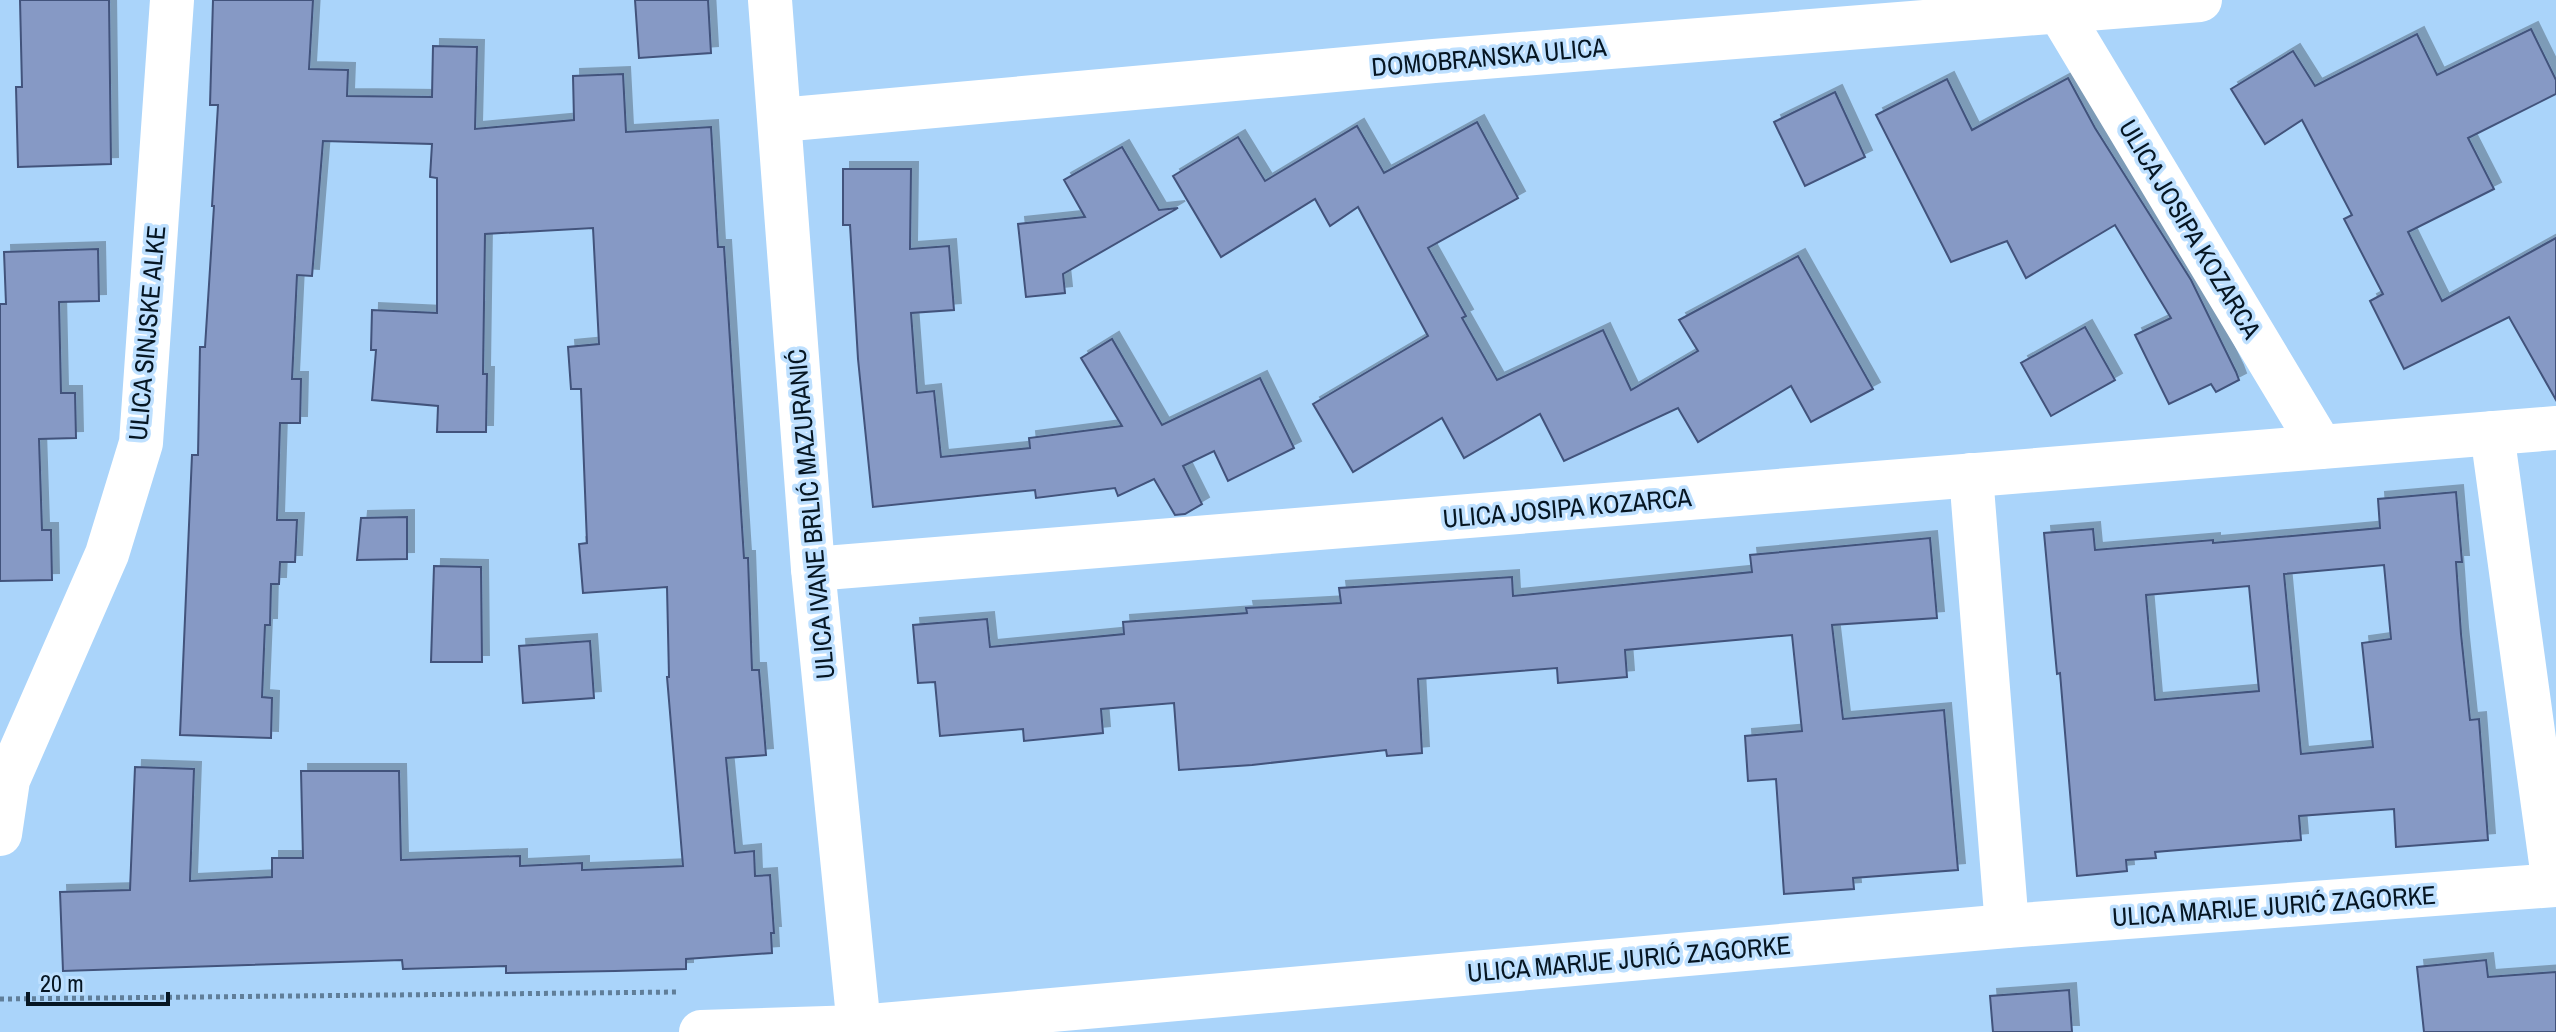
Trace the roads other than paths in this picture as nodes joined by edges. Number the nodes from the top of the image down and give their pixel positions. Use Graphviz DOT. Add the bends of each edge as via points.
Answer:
graph roads {
  1 [pos="172,0"];
  2 [pos="770,0"];
  3 [pos="2200,0"];
  4 [pos="2059,11"];
  5 [pos="1885,12"];
  6 [pos="780,120"];
  7 [pos="2556,428"];
  8 [pos="2492,433"];
  9 [pos="2321,447"];
  10 [pos="1971,475"];
  11 [pos="813,569"];
  12 [pos="0,834"];
  13 [pos="2555,885"];
  14 [pos="2007,926"];
  15 [pos="696,1012"];
  16 [pos="859,1027"];
  1 -- 12 [label="street, ULICA SINJSKE ALKE" via="141,443 107,554 8,780"];
  2 -- 6 [label="street, ULICA IVANE BRLIĆ MAZURANIĆ"];
  3 -- 4 [label="street, DOMOBRANSKA ULICA"];
  4 -- 5 [label="street, DOMOBRANSKA ULICA"];
  4 -- 9 [label="street, ULICA JOSIPA KOZARCA"];
  5 -- 6 [label="street, DOMOBRANSKA ULICA" via="1434,61"];
  6 -- 11 [label="street, ULICA IVANE BRLIĆ MAZURANIĆ"];
  7 -- 8 [label="street, ULICA JOSIPA KOZARCA"];
  8 -- 9 [label="street, ULICA JOSIPA KOZARCA"];
  8 -- 13 [label="street"];
  9 -- 10 [label="street, ULICA JOSIPA KOZARCA"];
  10 -- 11 [label="street, ULICA JOSIPA KOZARCA"];
  10 -- 14 [label="street"];
  11 -- 16 [label="street, ULICA IVANE BRLIĆ MAZURANIĆ"];
  13 -- 14 [label="street, ULICA MARIJE JURIĆ ZAGORKE"];
  14 -- 16 [label="street, ULICA MARIJE JURIĆ ZAGORKE"];
  15 -- 16 [label="street, ULICA MARIJE JURIĆ ZAGORKE"];
}
